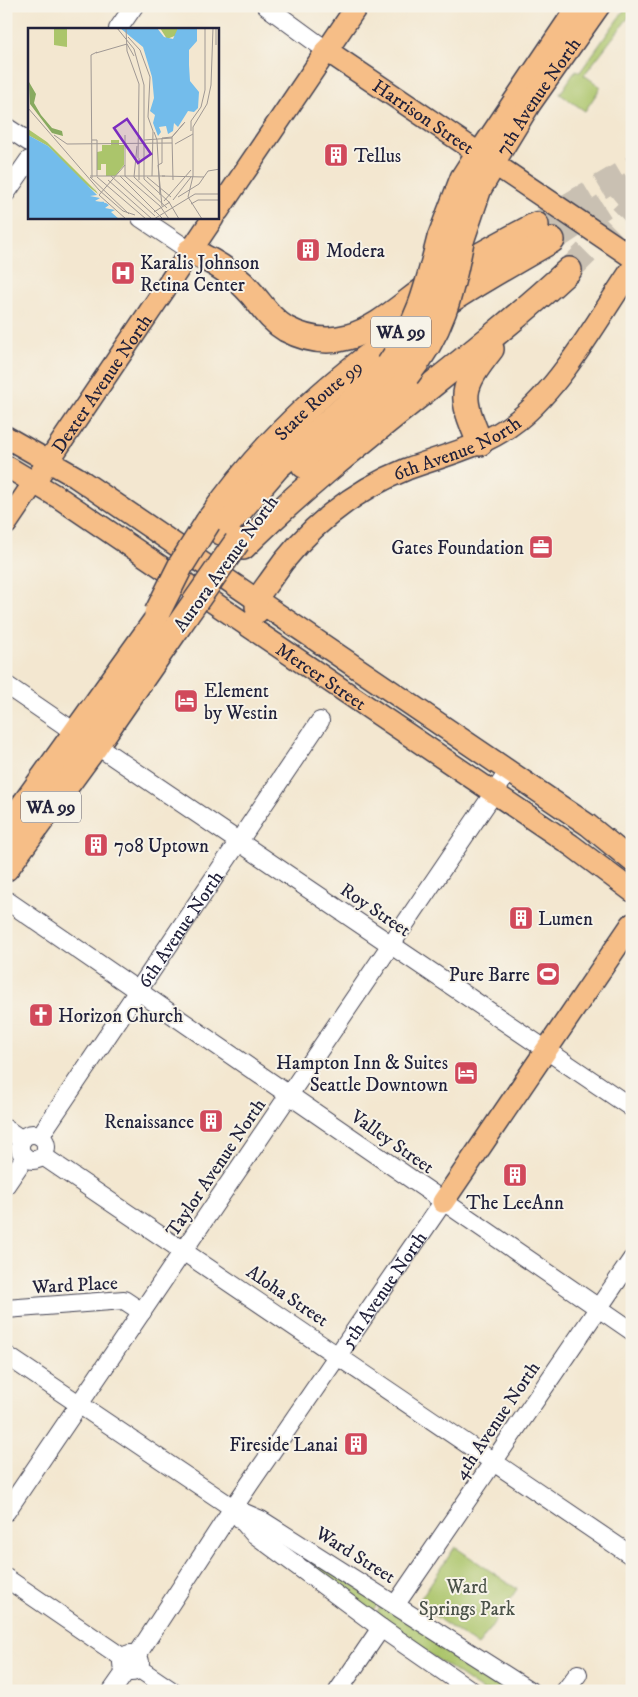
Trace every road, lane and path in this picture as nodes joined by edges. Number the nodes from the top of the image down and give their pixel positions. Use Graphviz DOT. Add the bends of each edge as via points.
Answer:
graph roads {
  1 [pos="134,6"];
  2 [pos="266,6"];
  3 [pos="357,6"];
  4 [pos="578,6"];
  5 [pos="599,6"];
  6 [pos="119,28"];
  7 [pos="326,50"];
  8 [pos="6,127"];
  9 [pos="28,141"];
  10 [pos="487,158"];
  11 [pos="28,161"];
  12 [pos="6,193"];
  13 [pos="219,209"];
  14 [pos="142,219"];
  15 [pos="212,219"];
  16 [pos="190,251"];
  17 [pos="632,257"];
  18 [pos="569,270"];
  19 [pos="632,270"];
  20 [pos="516,317"];
  21 [pos="6,437"];
  22 [pos="480,443"];
  23 [pos="50,460"];
  24 [pos="6,466"];
  25 [pos="35,483"];
  26 [pos="6,524"];
  27 [pos="227,536"];
  28 [pos="210,583"];
  29 [pos="256,600"];
  30 [pos="161,620"];
  31 [pos="6,685"];
  32 [pos="320,721"];
  33 [pos="86,739"];
  34 [pos="421,744"];
  35 [pos="508,772"];
  36 [pos="494,792"];
  37 [pos="6,830"];
  38 [pos="238,841"];
  39 [pos="632,861"];
  40 [pos="6,868"];
  41 [pos="632,891"];
  42 [pos="6,900"];
  43 [pos="632,924"];
  44 [pos="390,944"];
  45 [pos="138,992"];
  46 [pos="546,1050"];
  47 [pos="288,1096"];
  48 [pos="632,1108"];
  49 [pos="6,1129"];
  50 [pos="40,1136"];
  51 [pos="22,1140"];
  52 [pos="43,1156"];
  53 [pos="25,1157"];
  54 [pos="6,1185"];
  55 [pos="443,1202"];
  56 [pos="184,1250"];
  57 [pos="632,1259"];
  58 [pos="598,1308"];
  59 [pos="6,1309"];
  60 [pos="142,1312"];
  61 [pos="632,1331"];
  62 [pos="6,1355"];
  63 [pos="338,1355"];
  64 [pos="80,1405"];
  65 [pos="494,1462"];
  66 [pos="233,1508"];
  67 [pos="6,1512"];
  68 [pos="632,1556"];
  69 [pos="6,1578"];
  70 [pos="396,1604"];
  71 [pos="381,1628"];
  72 [pos="131,1663"];
  73 [pos="578,1674"];
  74 [pos="112,1691"];
  75 [pos="172,1691"];
  76 [pos="338,1691"];
  77 [pos="472,1691"];
  78 [pos="530,1691"];
  79 [pos="565,1691"];
  1 -- 6 [label="street"];
  2 -- 7 [label="street, Harrison Street"];
  3 -- 7 [label="main road"];
  4 -- 10 [label="main road, 7th Avenue North"];
  5 -- 10 [label="main road, 7th Avenue North" via="530,104"];
  7 -- 10 [label="main road, Harrison Street"];
  7 -- 13 [label="main road"];
  8 -- 9 [label="street"];
  10 -- 17 [label="main road, Harrison Street"];
  10 -- 27 [label="highway, Aurora Avenue North, bridge" via="459,186 450,240 398,370 362,392 277,467"];
  11 -- 12 [label="street"];
  14 -- 16 [label="street"];
  15 -- 16 [label="main road, Dexter Avenue North"];
  16 -- 23 [label="main road, Dexter Avenue North"];
  16 -- 27 [label="highway, State Route 99 / WA 99" via="239,280 284,327 309,338 336,340 361,333 433,284 544,232 343,375 277,436 238,482"];
  18 -- 20 [label="highway, State Route 99 / WA 99"];
  19 -- 22 [label="main road, 6th Avenue North" via="557,379 518,420"];
  20 -- 22 [label="highway" via="473,371 465,388 466,407"];
  20 -- 27 [label="highway, State Route 99 / WA 99" via="319,474"];
  21 -- 23 [label="main road, Mercer Street"];
  22 -- 29 [label="main road, 6th Avenue North" via="407,470 349,500 294,549"];
  23 -- 25 [label="main road, Dexter Avenue North"];
  23 -- 29 [label="main road, Mercer Street"];
  24 -- 25 [label="main road, Mercer Street"];
  25 -- 26 [label="main road, Dexter Avenue North"];
  25 -- 34 [label="main road, Mercer Street"];
  27 -- 28 [label="highway, State Route 99 / WA 99, bridge"];
  27 -- 30 [label="highway, Aurora Avenue North"];
  28 -- 30 [label="highway, Aurora Avenue North / WA 99, bridge"];
  29 -- 34 [label="main road" via="256,611 351,676"];
  29 -- 35 [label="main road, Mercer Street"];
  30 -- 33 [label="highway, Aurora Avenue North / WA 99"];
  31 -- 33 [label="street, Roy Street"];
  32 -- 38 [label="street, 6th Avenue North"];
  33 -- 37 [label="highway, Aurora Avenue North / WA 99"];
  33 -- 38 [label="street, Roy Street"];
  33 -- 40 [label="highway, Aurora Avenue North / WA 99"];
  34 -- 36 [label="main road, Mercer Street"];
  35 -- 36 [label="street, Taylor Avenue North"];
  35 -- 39 [label="main road, Mercer Street" via="588,825"];
  36 -- 41 [label="main road, Mercer Street"];
  36 -- 44 [label="street, Taylor Avenue North"];
  38 -- 44 [label="street, Roy Street"];
  38 -- 45 [label="street, 6th Avenue North"];
  42 -- 45 [label="street, Valley Street"];
  43 -- 46 [label="main road, 5th Avenue North"];
  44 -- 46 [label="street, Roy Street"];
  44 -- 47 [label="street, Taylor Avenue North"];
  45 -- 47 [label="street, Valley Street"];
  45 -- 50 [label="street, 6th Avenue North"];
  46 -- 48 [label="street, Roy Street"];
  46 -- 55 [label="main road, 5th Avenue North"];
  47 -- 55 [label="street, Valley Street"];
  47 -- 56 [label="street, Taylor Avenue North"];
  49 -- 51 [label="street"];
  50 -- 51 [label="street" via="30,1134"];
  50 -- 52 [label="street" via="46,1145"];
  51 -- 53 [label="street" via="20,1147"];
  52 -- 53 [label="street" via="35,1160"];
  52 -- 56 [label="street, Aloha Street"];
  53 -- 54 [label="street"];
  55 -- 58 [label="street, Valley Street"];
  55 -- 63 [label="street, 5th Avenue North"];
  56 -- 60 [label="street, Taylor Avenue North"];
  56 -- 63 [label="street, Aloha Street"];
  57 -- 58 [label="street, 4th Avenue North"];
  58 -- 61 [label="street, Valley Street"];
  58 -- 65 [label="street, 4th Avenue North"];
  59 -- 60 [label="street, Ward Place" via="124,1300"];
  60 -- 64 [label="street, Taylor Avenue North"];
  62 -- 64 [label="street, Ward Street"];
  63 -- 65 [label="street, Aloha Street"];
  63 -- 66 [label="street, 5th Avenue North"];
  64 -- 66 [label="street, Ward Street"];
  64 -- 67 [label="street, Taylor Avenue North"];
  65 -- 68 [label="street, Aloha Street"];
  65 -- 70 [label="street, 4th Avenue North"];
  66 -- 70 [label="street, Ward Street" via="261,1520"];
  66 -- 71 [label="street, Ward Street" via="252,1533"];
  66 -- 72 [label="street, 5th Avenue North"];
  69 -- 72 [label="street"];
  70 -- 78 [label="street, Ward Street"];
  71 -- 76 [label="street"];
  71 -- 77 [label="street, Ward Street"];
  72 -- 74 [label="street, 5th Avenue North"];
  72 -- 75 [label="street"];
  73 -- 79 [label="street"];
}
